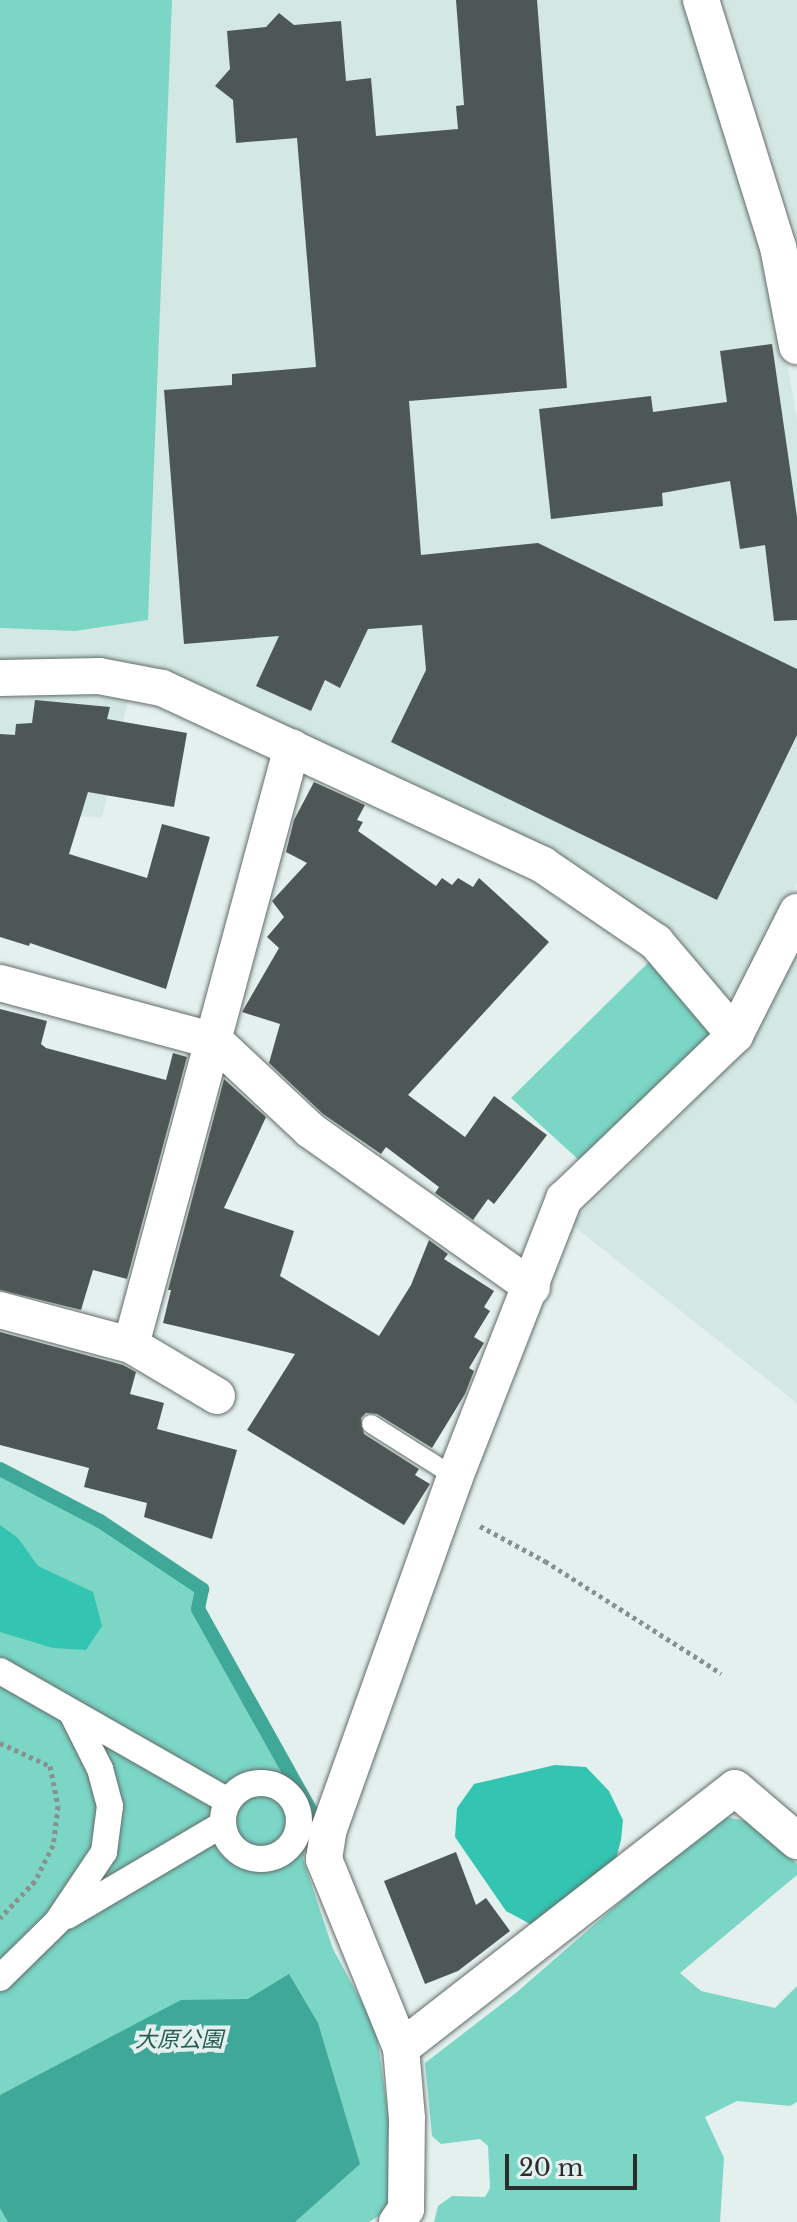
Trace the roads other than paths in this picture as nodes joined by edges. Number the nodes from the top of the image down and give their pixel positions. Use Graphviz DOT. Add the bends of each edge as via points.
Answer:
graph roads {
  1 [pos="701,0"];
  2 [pos="797,346"];
  3 [pos="0,678"];
  4 [pos="292,747"];
  5 [pos="797,912"];
  6 [pos="0,983"];
  7 [pos="735,1035"];
  8 [pos="215,1041"];
  9 [pos="532,1287"];
  10 [pos="0,1310"];
  11 [pos="131,1345"];
  12 [pos="217,1396"];
  13 [pos="371,1424"];
  14 [pos="450,1492"];
  15 [pos="0,1671"];
  16 [pos="73,1715"];
  17 [pos="797,1841"];
  18 [pos="57,1922"];
  19 [pos="0,1978"];
  20 [pos="401,2048"];
  21 [pos="397,2222"];
  1 -- 2 [label="street" via="778,247"];
  3 -- 4 [label="street" via="99,676 162,688"];
  4 -- 7 [label="street" via="543,865 656,942"];
  4 -- 8 [label="street"];
  5 -- 7 [label="street"];
  6 -- 8 [label="street"];
  7 -- 9 [label="street" via="564,1199"];
  8 -- 9 [label="street" via="310,1130"];
  8 -- 11 [label="street"];
  9 -- 14 [label="street"];
  10 -- 11 [label="street"];
  11 -- 12 [label="street"];
  13 -- 14 [label="lane"];
  14 -- 20 [label="street" via="329,1829 324,1859"];
  15 -- 16 [label="street"];
  16 -- 18 [label="street" via="100,1769 110,1806 104,1852"];
  16 -- 18 [label="street" via="226,1812"];
  17 -- 20 [label="street" via="735,1788"];
  18 -- 19 [label="street"];
  20 -- 21 [label="street" via="406,2209"];
}
